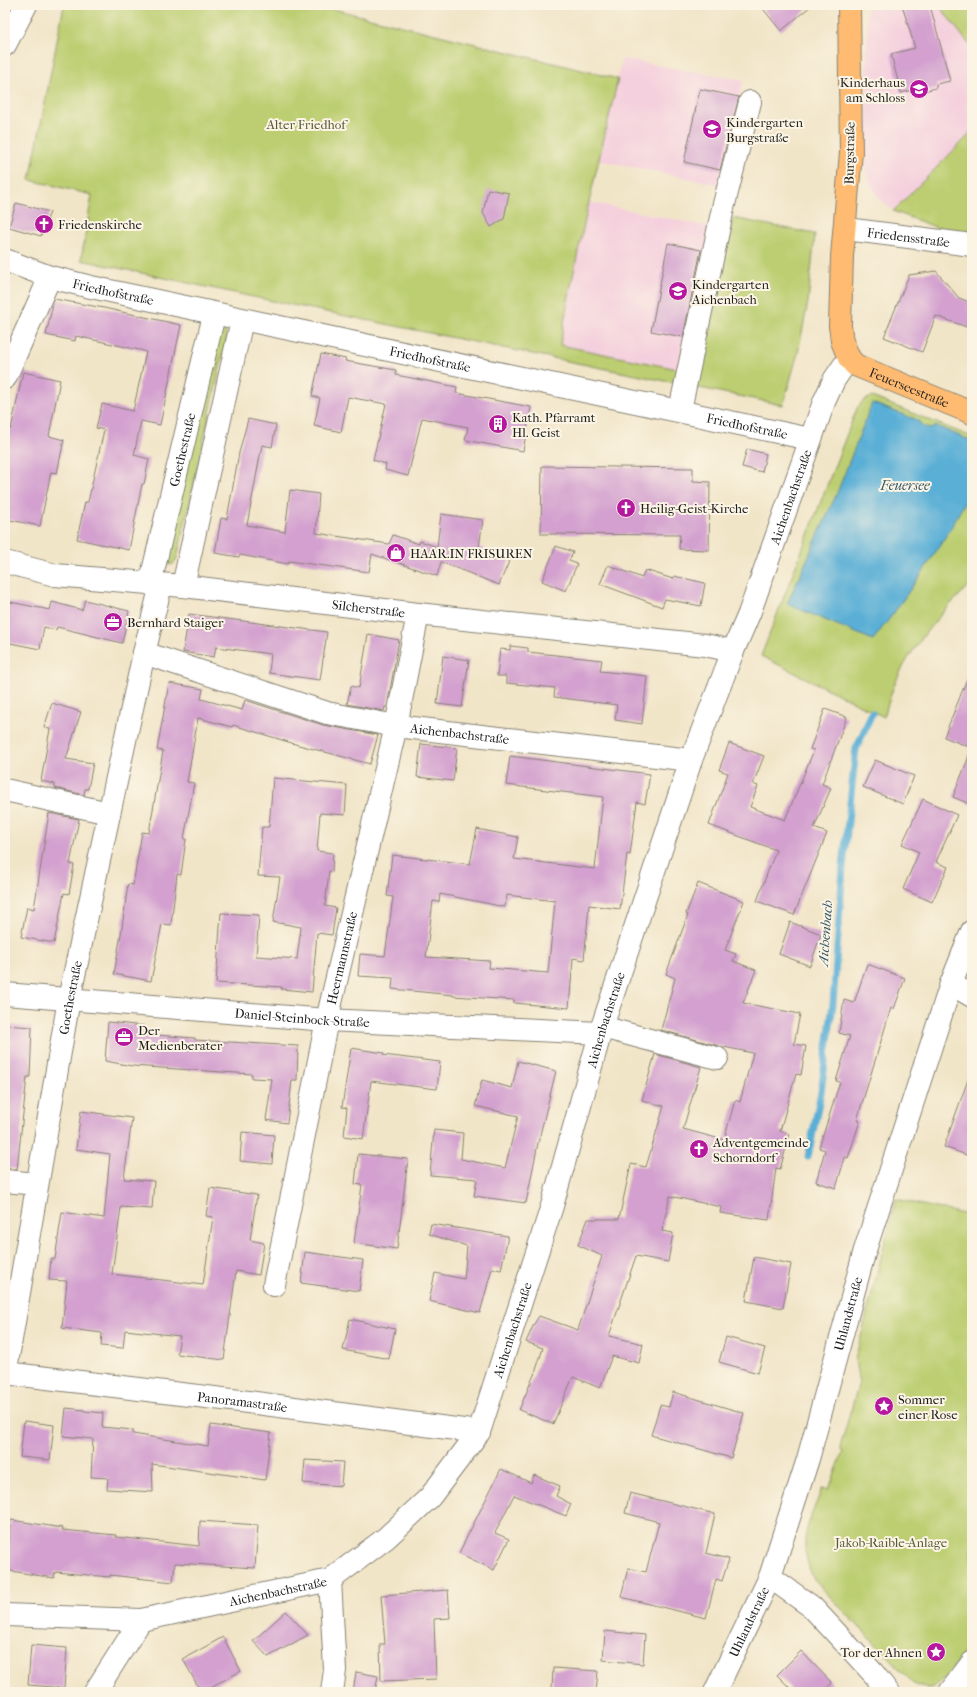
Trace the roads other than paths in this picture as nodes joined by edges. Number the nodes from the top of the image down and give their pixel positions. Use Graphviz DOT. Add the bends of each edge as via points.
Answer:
graph roads {
  1 [pos="26,5"];
  2 [pos="849,5"];
  3 [pos="5,45"];
  4 [pos="750,102"];
  5 [pos="846,229"];
  6 [pos="972,245"];
  7 [pos="5,260"];
  8 [pos="50,277"];
  9 [pos="214,314"];
  10 [pos="242,320"];
  11 [pos="849,358"];
  12 [pos="5,378"];
  13 [pos="680,410"];
  14 [pos="972,413"];
  15 [pos="810,439"];
  16 [pos="5,562"];
  17 [pos="155,585"];
  18 [pos="183,586"];
  19 [pos="418,614"];
  20 [pos="733,651"];
  21 [pos="144,653"];
  22 [pos="396,726"];
  23 [pos="691,760"];
  24 [pos="5,790"];
  25 [pos="109,813"];
  26 [pos="972,931"];
  27 [pos="951,984"];
  28 [pos="5,994"];
  29 [pos="972,996"];
  30 [pos="69,999"];
  31 [pos="327,1020"];
  32 [pos="601,1030"];
  33 [pos="717,1058"];
  34 [pos="5,1181"];
  35 [pos="37,1184"];
  36 [pos="274,1285"];
  37 [pos="5,1374"];
  38 [pos="479,1432"];
  39 [pos="770,1578"];
  40 [pos="330,1580"];
  41 [pos="5,1615"];
  42 [pos="141,1620"];
  43 [pos="972,1663"];
  44 [pos="96,1692"];
  45 [pos="332,1692"];
  46 [pos="714,1692"];
  47 [pos="888,1692"];
  48 [pos="950,1692"];
  1 -- 3 [label="street"];
  2 -- 5 [label="main road, Burgstraße" via="851,152"];
  4 -- 13 [label="street" via="723,208"];
  5 -- 6 [label="street, Friedensstraße"];
  5 -- 11 [label="main road" via="842,256 840,326 842,341"];
  7 -- 8 [label="street, Friedhofstraße"];
  8 -- 9 [label="street, Friedhofstraße"];
  8 -- 12 [label="street"];
  9 -- 10 [label="street, Friedhofstraße"];
  9 -- 17 [label="street, Goethestraße"];
  10 -- 13 [label="street, Friedhofstraße"];
  10 -- 18 [label="street"];
  11 -- 14 [label="main road, Feuerseestraße" via="855,365 868,372"];
  11 -- 15 [label="street, Aichenbachstraße" via="827,394"];
  13 -- 15 [label="street, Friedhofstraße"];
  15 -- 20 [label="street, Aichenbachstraße" via="749,614"];
  16 -- 17 [label="street, Silcherstraße" via="55,575"];
  17 -- 18 [label="street, Silcherstraße"];
  17 -- 21 [label="street, Goethestraße"];
  18 -- 19 [label="street, Silcherstraße"];
  19 -- 20 [label="street, Silcherstraße" via="705,645"];
  19 -- 22 [label="street, Heermannstraße"];
  20 -- 23 [label="street, Aichenbachstraße"];
  21 -- 22 [label="street" via="327,714"];
  21 -- 25 [label="street, Goethestraße"];
  22 -- 23 [label="street, Aichenbachstraße"];
  22 -- 31 [label="street, Heermannstraße"];
  23 -- 32 [label="street, Aichenbachstraße"];
  24 -- 25 [label="street"];
  25 -- 30 [label="street, Goethestraße"];
  26 -- 27 [label="street, Uhlandstraße"];
  27 -- 29 [label="street"];
  27 -- 39 [label="street, Uhlandstraße" via="865,1250 808,1459"];
  28 -- 30 [label="street, Daniel-Steinbock-Straße"];
  30 -- 31 [label="street, Daniel-Steinbock-Straße"];
  30 -- 35 [label="street, Goethestraße"];
  31 -- 32 [label="street, Daniel-Steinbock-Straße"];
  31 -- 36 [label="street, Heermannstraße"];
  32 -- 33 [label="street, Daniel-Steinbock-Straße"];
  32 -- 38 [label="street, Aichenbachstraße" via="552,1206"];
  34 -- 35 [label="street"];
  35 -- 37 [label="street, Goethestraße"];
  37 -- 38 [label="street, Panoramastraße"];
  38 -- 40 [label="street, Aichenbachstraße" via="430,1497 386,1538"];
  39 -- 46 [label="street, Uhlandstraße"];
  39 -- 47 [label="street" via="812,1607"];
  40 -- 42 [label="street, Aichenbachstraße"];
  40 -- 45 [label="street" via="335,1670"];
  41 -- 42 [label="street, Aichenbachstraße"];
  42 -- 44 [label="street"];
  43 -- 48 [label="street"];
}
